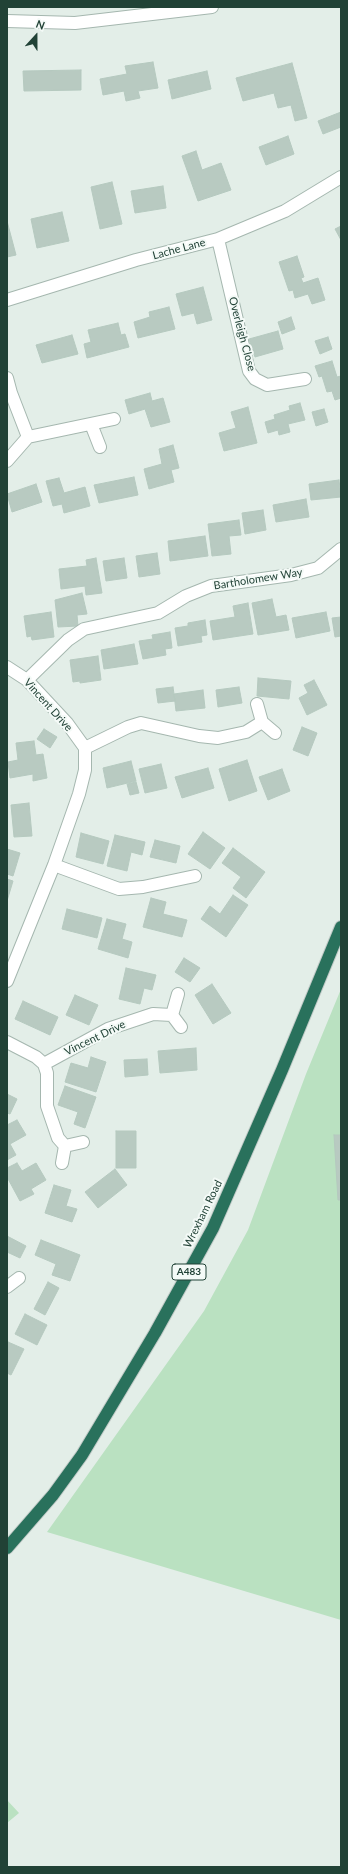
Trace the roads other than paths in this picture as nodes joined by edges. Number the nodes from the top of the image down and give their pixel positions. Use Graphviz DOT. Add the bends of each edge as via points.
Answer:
graph roads {
  1 [pos="212,7"];
  2 [pos="7,21"];
  3 [pos="341,177"];
  4 [pos="218,239"];
  5 [pos="7,300"];
  6 [pos="7,378"];
  7 [pos="305,379"];
  8 [pos="114,419"];
  9 [pos="91,424"];
  10 [pos="28,437"];
  11 [pos="100,447"];
  12 [pos="7,461"];
  13 [pos="341,549"];
  14 [pos="7,667"];
  15 [pos="27,680"];
  16 [pos="258,704"];
  17 [pos="262,722"];
  18 [pos="275,733"];
  19 [pos="85,748"];
  20 [pos="54,865"];
  21 [pos="195,876"];
  22 [pos="341,927"];
  23 [pos="7,981"];
  24 [pos="178,994"];
  25 [pos="172,1015"];
  26 [pos="180,1027"];
  27 [pos="7,1042"];
  28 [pos="44,1064"];
  29 [pos="83,1142"];
  30 [pos="65,1146"];
  31 [pos="62,1164"];
  32 [pos="18,1278"];
  33 [pos="7,1287"];
  34 [pos="7,1548"];
  1 -- 2 [label="street" via="75,23"];
  3 -- 4 [label="street, Lache Lane" via="285,211"];
  4 -- 5 [label="street, Lache Lane" via="136,260"];
  4 -- 7 [label="street, Overleigh Close" via="249,371 255,379 267,385"];
  6 -- 10 [label="street"];
  8 -- 9 [label="street"];
  9 -- 10 [label="street"];
  9 -- 11 [label="street"];
  10 -- 12 [label="street"];
  13 -- 15 [label="street, Bartholomew Way" via="318,568 291,575 211,586 186,596 158,613 84,629 68,640"];
  14 -- 15 [label="street, Vincent Drive"];
  15 -- 19 [label="street, Vincent Drive" via="67,723"];
  16 -- 17 [label="street"];
  17 -- 18 [label="street"];
  17 -- 19 [label="street" via="246,732 218,738 141,723"];
  19 -- 20 [label="street" via="85,770 79,794"];
  20 -- 21 [label="street" via="119,888 143,887"];
  20 -- 23 [label="street"];
  22 -- 34 [label="highway, Wrexham Road / A483" via="282,1070 209,1234 155,1333 82,1455 53,1495"];
  24 -- 25 [label="street"];
  25 -- 26 [label="street"];
  25 -- 28 [label="street, Vincent Drive" via="153,1014 108,1029"];
  27 -- 28 [label="street"];
  28 -- 30 [label="street" via="47,1073 46,1106 58,1138"];
  29 -- 30 [label="street"];
  30 -- 31 [label="street"];
  32 -- 33 [label="street"];
}
